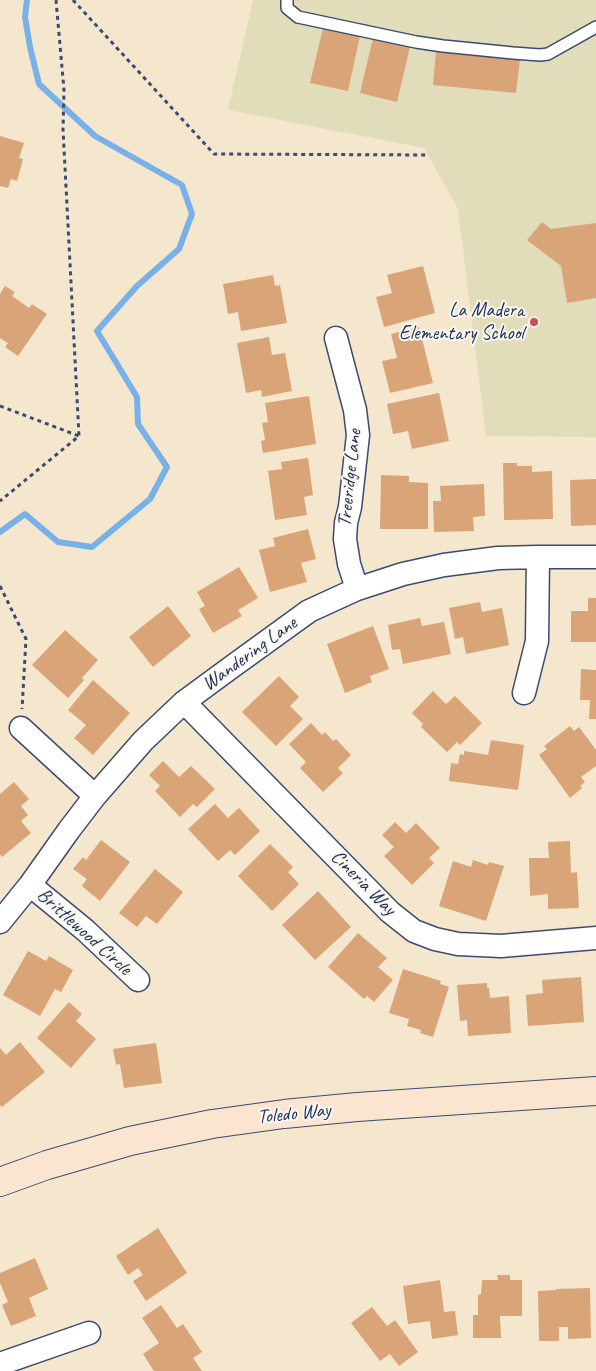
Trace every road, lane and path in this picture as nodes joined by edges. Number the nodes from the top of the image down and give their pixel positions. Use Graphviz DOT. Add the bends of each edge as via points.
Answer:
graph roads {
  1 [pos="56,0"];
  2 [pos="73,0"];
  3 [pos="287,0"];
  4 [pos="596,27"];
  5 [pos="428,155"];
  6 [pos="336,338"];
  7 [pos="0,406"];
  8 [pos="79,436"];
  9 [pos="0,501"];
  10 [pos="538,557"];
  11 [pos="596,557"];
  12 [pos="0,586"];
  13 [pos="357,588"];
  14 [pos="524,693"];
  15 [pos="184,702"];
  16 [pos="20,728"];
  17 [pos="95,796"];
  18 [pos="30,885"];
  19 [pos="0,922"];
  20 [pos="596,938"];
  21 [pos="138,980"];
  22 [pos="596,1092"];
  23 [pos="0,1182"];
  24 [pos="89,1333"];
  25 [pos="0,1364"];
  1 -- 8 [label="path" via="64,90"];
  2 -- 5 [label="path" via="214,154"];
  3 -- 4 [label="lane" via="287,8 298,17 416,42 540,56"];
  6 -- 13 [label="street, Treeridge Lane" via="355,410 358,436 344,539"];
  7 -- 8 [label="path"];
  8 -- 9 [label="path"];
  10 -- 11 [label="street, Wandering Lane"];
  10 -- 13 [label="street, Wandering Lane" via="444,565"];
  10 -- 14 [label="street" via="537,641"];
  12 -- 16 [label="path" via="26,639"];
  13 -- 15 [label="street, Wandering Lane" via="310,611"];
  15 -- 17 [label="street, Wandering Lane" via="143,741"];
  15 -- 20 [label="street, Cineria Way" via="390,912 414,931 458,944 501,946"];
  16 -- 17 [label="street"];
  17 -- 18 [label="street, Wandering Lane"];
  18 -- 19 [label="street, Wandering Lane"];
  18 -- 21 [label="street, Brittlewood Circle" via="85,930"];
  22 -- 23 [label="main road, Toledo Way" via="357,1107 221,1123 130,1141"];
  24 -- 25 [label="street"];
}
